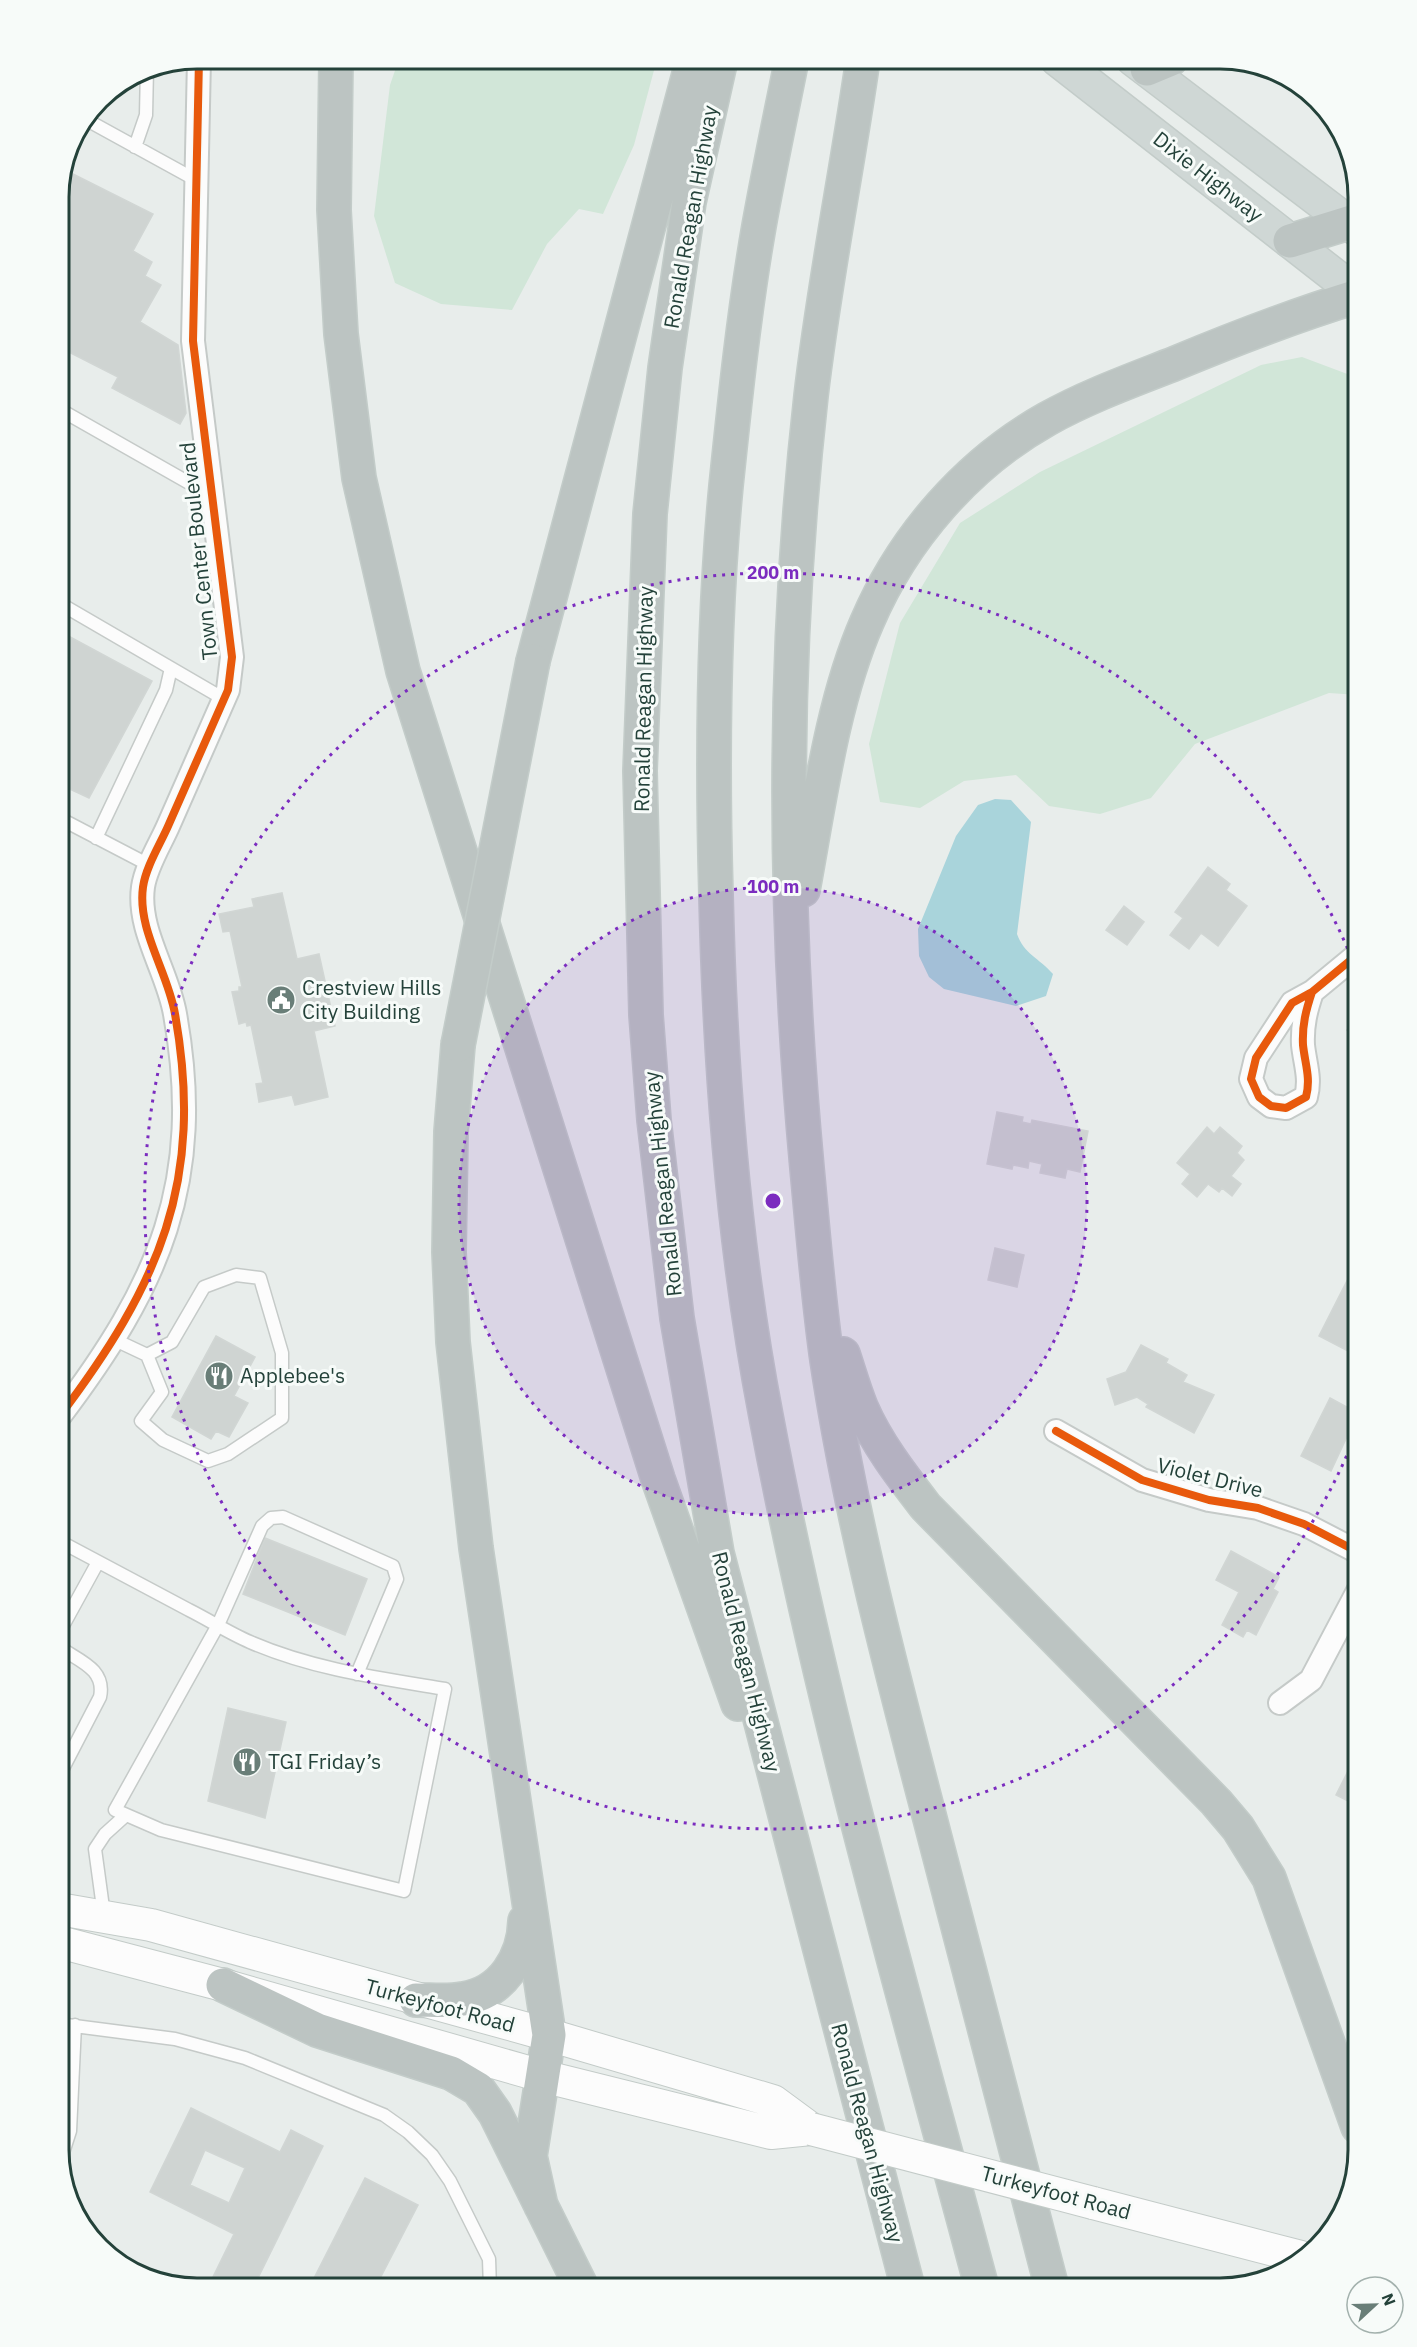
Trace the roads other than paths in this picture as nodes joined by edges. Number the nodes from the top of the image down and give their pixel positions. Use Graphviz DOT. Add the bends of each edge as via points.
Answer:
graph roads {
  1 [pos="198,69"];
  2 [pos="336,69"];
  3 [pos="690,69"];
  4 [pos="719,69"];
  5 [pos="790,69"];
  6 [pos="862,69"];
  7 [pos="873,69"];
  8 [pos="1070,69"];
  9 [pos="1160,69"];
  10 [pos="147,79"];
  11 [pos="93,123"];
  12 [pos="852,139"];
  13 [pos="135,147"];
  14 [pos="196,180"];
  15 [pos="1348,219"];
  16 [pos="1348,227"];
  17 [pos="1290,242"];
  18 [pos="1348,287"];
  19 [pos="1348,299"];
  20 [pos="69,415"];
  21 [pos="212,496"];
  22 [pos="69,609"];
  23 [pos="171,668"];
  24 [pos="224,699"];
  25 [pos="69,823"];
  26 [pos="96,838"];
  27 [pos="151,866"];
  28 [pos="792,951"];
  29 [pos="1348,963"];
  30 [pos="1312,992"];
  31 [pos="817,1279"];
  32 [pos="113,1339"];
  33 [pos="147,1355"];
  34 [pos="69,1403"];
  35 [pos="1056,1431"];
  36 [pos="69,1546"];
  37 [pos="1348,1546"];
  38 [pos="98,1562"];
  39 [pos="1348,1611"];
  40 [pos="69,1613"];
  41 [pos="218,1625"];
  42 [pos="69,1654"];
  43 [pos="357,1674"];
  44 [pos="1280,1703"];
  45 [pos="69,1755"];
  46 [pos="126,1815"];
  47 [pos="525,1884"];
  48 [pos="806,1896"];
  49 [pos="69,1911"];
  50 [pos="104,1917"];
  51 [pos="69,1945"];
  52 [pos="223,1985"];
  53 [pos="416,2000"];
  54 [pos="69,2025"];
  55 [pos="75,2025"];
  56 [pos="549,2035"];
  57 [pos="542,2076"];
  58 [pos="1348,2097"];
  59 [pos="811,2129"];
  60 [pos="69,2134"];
  61 [pos="541,2206"];
  62 [pos="1293,2255"];
  63 [pos="490,2278"];
  64 [pos="577,2278"];
  65 [pos="905,2278"];
  66 [pos="979,2278"];
  67 [pos="1049,2278"];
  1 -- 14 [label="street, Town Center Boulevard"];
  2 -- 48 [label="highway" via="334,210 341,334 359,478 403,671 658,1479"];
  3 -- 47 [label="highway, bridge" via="533,661 458,1045 449,1240 453,1342 476,1548"];
  4 -- 48 [label="highway, Ronald Reagan Highway" via="689,202 665,368 650,514 640,771 646,1015 677,1318 704,1482 717,1553"];
  5 -- 66 [label="highway" via="758,231 726,493 716,667 713,790 718,995 729,1135 765,1413 810,1627"];
  6 -- 12 [label="highway"];
  7 -- 12 [label="highway"];
  8 -- 17 [label="main road, Dixie Highway"];
  9 -- 15 [label="main road"];
  10 -- 13 [label="lane" via="146,115"];
  11 -- 13 [label="lane"];
  12 -- 28 [label="highway" via="832,245 811,397 792,622 788,839"];
  13 -- 14 [label="lane"];
  14 -- 21 [label="street, Town Center Boulevard" via="193,341"];
  16 -- 17 [label="highway"];
  17 -- 18 [label="main road, Dixie Highway"];
  19 -- 28 [label="highway" via="1259,329 1090,397 1047,419 1011,442 928,519 891,575 867,622 853,663 833,733"];
  20 -- 21 [label="lane"];
  21 -- 24 [label="street, Town Center Boulevard" via="232,657"];
  22 -- 23 [label="lane"];
  23 -- 24 [label="lane"];
  23 -- 26 [label="lane" via="166,690"];
  24 -- 27 [label="street, Town Center Boulevard"];
  25 -- 26 [label="lane"];
  26 -- 27 [label="lane"];
  27 -- 32 [label="street, Town Center Boulevard" via="143,887 146,925 174,1007 186,1086 181,1172 163,1244 134,1307"];
  28 -- 31 [label="highway" via="794,1029"];
  29 -- 30 [label="street"];
  30 -- 30 [label="street" via="1292,1003 1256,1058 1251,1079 1259,1097 1271,1106 1286,1108 1306,1097 1310,1081 1303,1046 1303,1019"];
  31 -- 58 [label="highway" via="861,1407 897,1470 926,1508 1216,1802 1256,1855 1269,1878"];
  31 -- 67 [label="highway" via="828,1364 864,1553"];
  32 -- 33 [label="lane"];
  32 -- 34 [label="street, Town Center Boulevard"];
  33 -- 33 [label="lane" via="172,1342 204,1287 236,1275 260,1278 282,1353 282,1418 228,1454 208,1461 199,1457 163,1440 141,1421 162,1392"];
  35 -- 37 [label="street, Violet Drive" via="1142,1479 1209,1500 1267,1511"];
  36 -- 38 [label="lane"];
  38 -- 40 [label="lane"];
  38 -- 41 [label="lane"];
  39 -- 44 [label="street" via="1311,1680"];
  41 -- 43 [label="lane" via="249,1642 296,1659"];
  41 -- 43 [label="lane" via="262,1526 271,1518 283,1517 393,1566 397,1579"];
  41 -- 46 [label="lane" via="115,1810"];
  42 -- 45 [label="lane" via="97,1673 102,1686"];
  43 -- 46 [label="lane" via="445,1689 404,1891 161,1830"];
  46 -- 50 [label="lane" via="95,1849"];
  47 -- 53 [label="highway" via="525,1932 508,1977 464,2000"];
  47 -- 56 [label="highway"];
  48 -- 65 [label="highway, Ronald Reagan Highway"];
  49 -- 50 [label="main road, Turkeyfoot Road"];
  50 -- 53 [label="main road, Turkeyfoot Road" via="151,1925"];
  51 -- 52 [label="main road, Turkeyfoot Road"];
  52 -- 57 [label="main road, Turkeyfoot Road"];
  52 -- 61 [label="highway" via="317,2030 451,2073 478,2089 495,2113"];
  53 -- 56 [label="main road, Turkeyfoot Road"];
  54 -- 55 [label="lane"];
  55 -- 60 [label="lane"];
  55 -- 63 [label="lane" via="175,2039 245,2058 384,2115 416,2139 450,2181 489,2259"];
  56 -- 57 [label="highway"];
  56 -- 59 [label="main road, Turkeyfoot Road" via="773,2101"];
  57 -- 59 [label="main road, Turkeyfoot Road" via="771,2133"];
  57 -- 61 [label="highway" via="530,2156"];
  59 -- 62 [label="main road, Turkeyfoot Road, bridge"];
  61 -- 64 [label="highway"];
}
